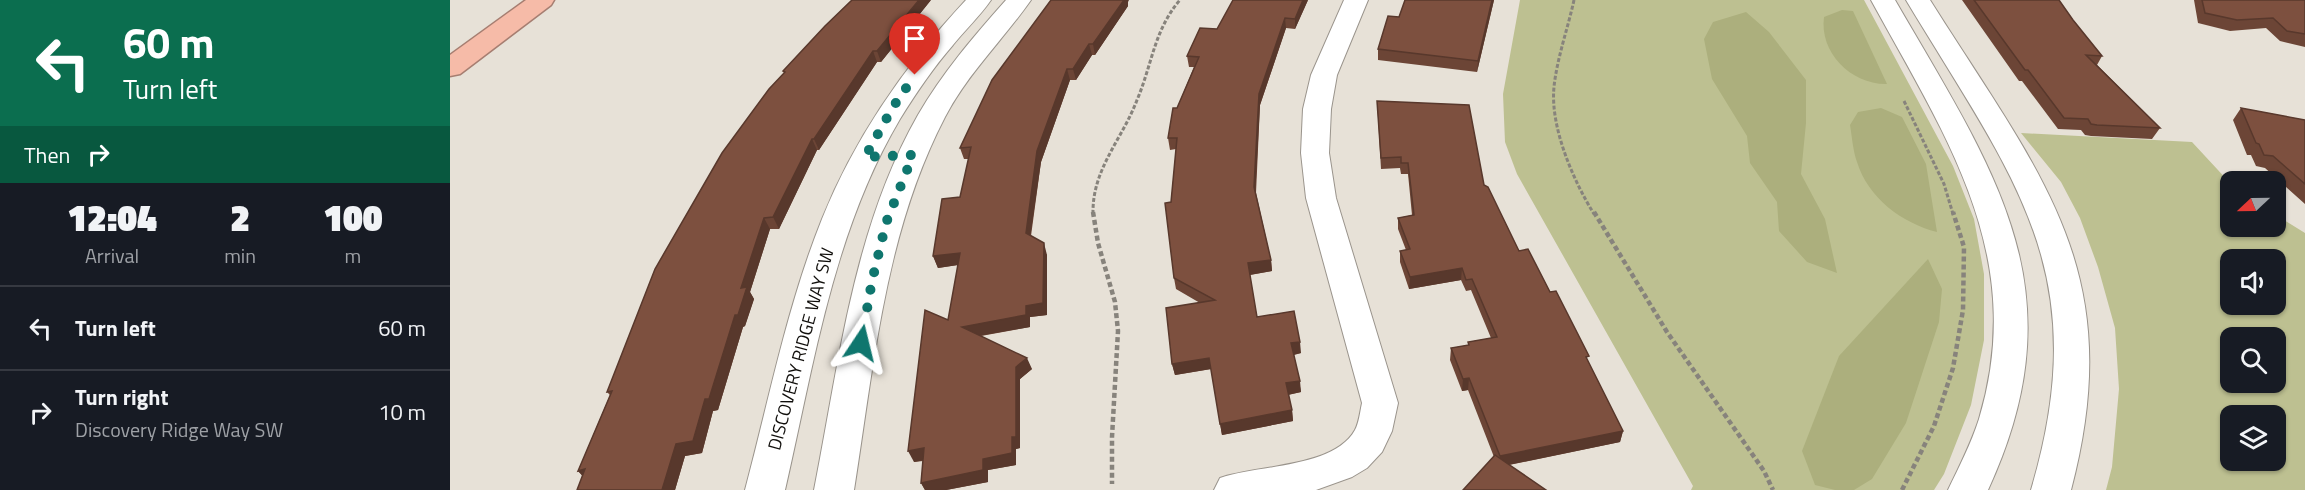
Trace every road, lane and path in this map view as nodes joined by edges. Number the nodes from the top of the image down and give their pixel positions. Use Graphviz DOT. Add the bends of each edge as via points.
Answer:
graph roads {
  1 [pos="542,0"];
  2 [pos="979,0"];
  3 [pos="1019,0"];
  4 [pos="1180,0"];
  5 [pos="1356,0"];
  6 [pos="1574,0"];
  7 [pos="1883,0"];
  8 [pos="1918,0"];
  9 [pos="450,68"];
  10 [pos="1901,96"];
  11 [pos="1952,124"];
  12 [pos="1997,126"];
  13 [pos="913,155"];
  14 [pos="865,157"];
  15 [pos="1112,484"];
  16 [pos="765,490"];
  17 [pos="834,490"];
  18 [pos="1234,490"];
  19 [pos="1773,490"];
  20 [pos="1902,490"];
  21 [pos="1968,490"];
  22 [pos="2051,490"];
  1 -- 9 [label="highway"];
  2 -- 14 [label="street, DISCOVERY RIDGE WAY SW" via="915,75"];
  3 -- 13 [label="street" via="953,83"];
  4 -- 15 [label="path" via="1154,38 1137,101 1106,160 1093,197 1095,228 1117,315 1119,362 1112,431"];
  5 -- 18 [label="street" via="1324,75 1317,109 1315,153 1321,198 1380,403 1376,426 1365,446 1342,464 1314,474"];
  6 -- 19 [label="path" via="1554,87 1556,128 1586,200 1667,332 1764,471"];
  7 -- 11 [label="street"];
  8 -- 12 [label="street"];
  10 -- 20 [label="path" via="1944,184 1964,247 1963,310 1953,368 1934,426"];
  11 -- 12 [label="street"];
  11 -- 21 [label="street" via="1987,196 2003,244 2012,332 2005,394"];
  12 -- 22 [label="street" via="2035,194 2052,235 2069,310 2073,365 2067,423"];
  13 -- 14 [label="street"];
  13 -- 17 [label="street" via="886,223 872,281"];
  14 -- 16 [label="street, DISCOVERY RIDGE WAY SW" via="844,200 814,288"];
}
